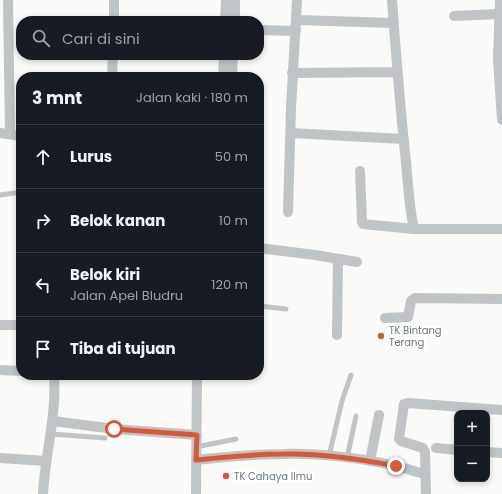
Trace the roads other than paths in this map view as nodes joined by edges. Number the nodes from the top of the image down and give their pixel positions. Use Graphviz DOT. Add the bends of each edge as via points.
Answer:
graph roads {
  1 [pos="8,0"];
  2 [pos="114,0"];
  3 [pos="226,0"];
  4 [pos="235,0"];
  5 [pos="297,0"];
  6 [pos="392,0"];
  7 [pos="500,0"];
  8 [pos="500,14"];
  9 [pos="114,16"];
  10 [pos="226,16"];
  11 [pos="235,16"];
  12 [pos="454,16"];
  13 [pos="297,20"];
  14 [pos="394,23"];
  15 [pos="264,30"];
  16 [pos="296,31"];
  17 [pos="500,59"];
  18 [pos="113,60"];
  19 [pos="224,60"];
  20 [pos="233,60"];
  21 [pos="112,72"];
  22 [pos="223,72"];
  23 [pos="232,72"];
  24 [pos="397,72"];
  25 [pos="292,73"];
  26 [pos="502,120"];
  27 [pos="5,133"];
  28 [pos="291,133"];
  29 [pos="16,135"];
  30 [pos="403,139"];
  31 [pos="360,171"];
  32 [pos="16,193"];
  33 [pos="0,195"];
  34 [pos="288,212"];
  35 [pos="414,229"];
  36 [pos="502,229"];
  37 [pos="264,249"];
  38 [pos="338,259"];
  39 [pos="357,262"];
  40 [pos="502,299"];
  41 [pos="264,307"];
  42 [pos="286,309"];
  43 [pos="385,318"];
  44 [pos="0,325"];
  45 [pos="16,325"];
  46 [pos="337,335"];
  47 [pos="0,370"];
  48 [pos="16,370"];
  49 [pos="351,375"];
  50 [pos="54,380"];
  51 [pos="197,380"];
  52 [pos="502,410"];
  53 [pos="379,415"];
  54 [pos="356,416"];
  55 [pos="53,421"];
  56 [pos="51,434"];
  57 [pos="197,435"];
  58 [pos="105,438"];
  59 [pos="236,439"];
  60 [pos="196,447"];
  61 [pos="436,448"];
  62 [pos="454,450"];
  63 [pos="490,452"];
  64 [pos="502,453"];
  65 [pos="329,456"];
  66 [pos="0,458"];
  67 [pos="347,459"];
  68 [pos="196,460"];
  69 [pos="46,461"];
  70 [pos="370,461"];
  71 [pos="425,474"];
  72 [pos="43,494"];
  73 [pos="196,494"];
  74 [pos="426,494"];
  1 -- 27 [label="street"];
  2 -- 9 [label="street"];
  3 -- 10 [label="street"];
  4 -- 11 [label="street"];
  5 -- 13 [label="street"];
  6 -- 14 [label="street"];
  7 -- 8 [label="street"];
  8 -- 12 [label="street"];
  8 -- 17 [label="street"];
  13 -- 14 [label="street"];
  13 -- 16 [label="street"];
  14 -- 24 [label="street"];
  15 -- 16 [label="street"];
  16 -- 25 [label="street"];
  17 -- 26 [label="street"];
  18 -- 21 [label="street"];
  19 -- 22 [label="street"];
  20 -- 23 [label="street"];
  24 -- 25 [label="street"];
  24 -- 30 [label="street"];
  25 -- 28 [label="street"];
  27 -- 29 [label="street"];
  28 -- 30 [label="street"];
  28 -- 34 [label="street"];
  30 -- 35 [label="street"];
  31 -- 35 [label="street" via="363,224"];
  32 -- 33 [label="lane"];
  35 -- 36 [label="street"];
  37 -- 38 [label="street"];
  38 -- 39 [label="street"];
  38 -- 46 [label="street"];
  40 -- 43 [label="street" via="415,298 411,301 408,317"];
  41 -- 42 [label="lane"];
  44 -- 45 [label="street"];
  47 -- 48 [label="street"];
  49 -- 65 [label="lane"];
  50 -- 55 [label="street"];
  51 -- 57 [label="street"];
  52 -- 71 [label="street" via="404,404 400,440 423,448"];
  53 -- 70 [label="street"];
  54 -- 67 [label="lane"];
  55 -- 56 [label="street"];
  55 -- 57 [label="street" via="114,429"];
  56 -- 58 [label="lane"];
  56 -- 69 [label="street"];
  57 -- 60 [label="street"];
  59 -- 60 [label="lane"];
  60 -- 68 [label="street"];
  61 -- 62 [label="street"];
  63 -- 64 [label="street"];
  65 -- 67 [label="street"];
  65 -- 68 [label="street" via="250,455"];
  66 -- 69 [label="street"];
  67 -- 70 [label="street"];
  68 -- 73 [label="street"];
  69 -- 72 [label="street"];
  70 -- 71 [label="street"];
  71 -- 74 [label="street"];
}
